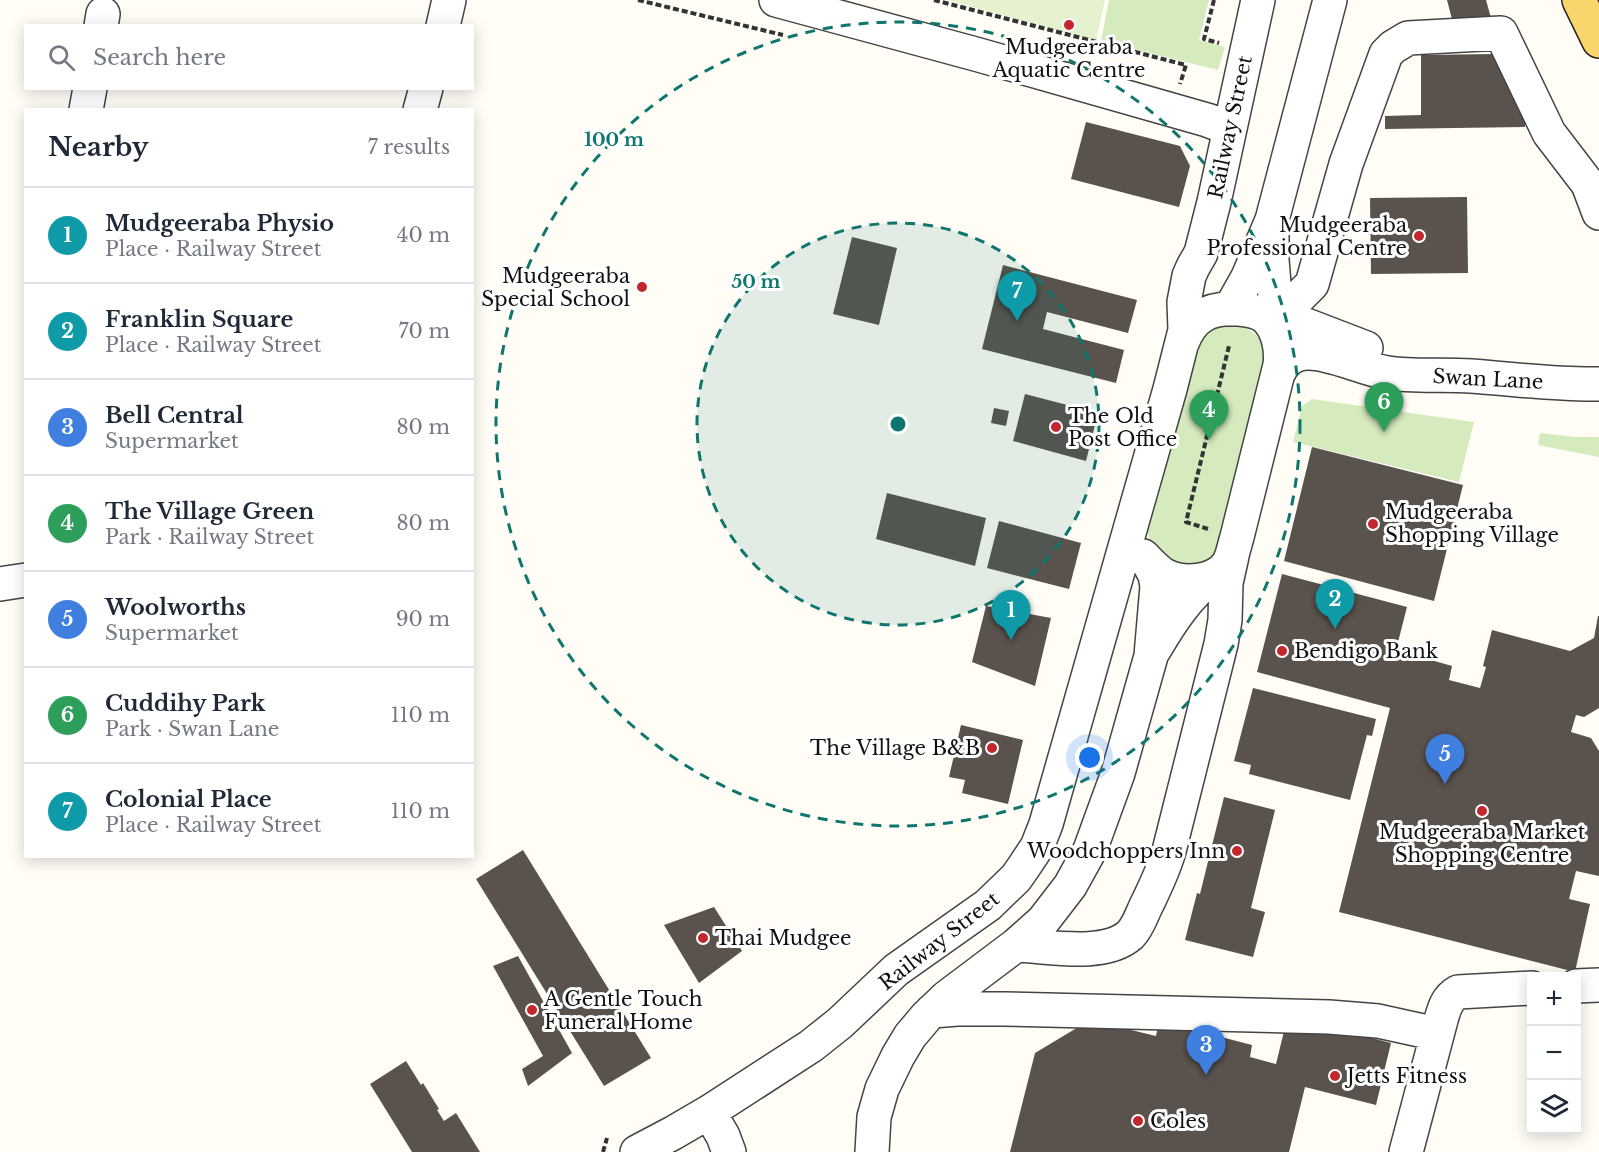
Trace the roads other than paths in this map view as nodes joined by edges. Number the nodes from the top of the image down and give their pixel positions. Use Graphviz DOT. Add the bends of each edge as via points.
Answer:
graph roads {
  1 [pos="449,0"];
  2 [pos="776,0"];
  3 [pos="1258,0"];
  4 [pos="1330,0"];
  5 [pos="1579,0"];
  6 [pos="857,10"];
  7 [pos="443,24"];
  8 [pos="1599,41"];
  9 [pos="90,90"];
  10 [pos="425,90"];
  11 [pos="86,108"];
  12 [pos="421,108"];
  13 [pos="1229,128"];
  14 [pos="1593,198"];
  15 [pos="1272,220"];
  16 [pos="1201,253"];
  17 [pos="1260,325"];
  18 [pos="1182,343"];
  19 [pos="1469,376"];
  20 [pos="1599,384"];
  21 [pos="1131,530"];
  22 [pos="1221,554"];
  23 [pos="1148,561"];
  24 [pos="24,580"];
  25 [pos="0,584"];
  26 [pos="1151,656"];
  27 [pos="1016,945"];
  28 [pos="1599,985"];
  29 [pos="1581,986"];
  30 [pos="1527,988"];
  31 [pos="932,1011"];
  32 [pos="1437,1034"];
  33 [pos="874,1116"];
  34 [pos="725,1138"];
  35 [pos="637,1152"];
  36 [pos="848,1152"];
  37 [pos="872,1152"];
  38 [pos="1406,1152"];
  1 -- 7 [label="street"];
  2 -- 6 [label="street"];
  3 -- 13 [label="street, Railway Street"];
  4 -- 15 [label="street"];
  5 -- 8 [label="main road"];
  6 -- 13 [label="street"];
  9 -- 11 [label="street"];
  10 -- 12 [label="street"];
  13 -- 16 [label="street, Railway Street"];
  14 -- 17 [label="street" via="1549,133 1501,33 1408,38 1386,54 1346,164 1312,284 1295,302"];
  15 -- 17 [label="street" via="1272,260"];
  15 -- 17 [label="street" via="1248,277"];
  16 -- 17 [label="street, Railway Street" via="1209,283"];
  16 -- 18 [label="street, Railway Street" via="1192,267 1186,292"];
  17 -- 18 [label="street, Railway Street" via="1208,313 1191,325"];
  17 -- 19 [label="street" via="1306,325 1372,350"];
  17 -- 19 [label="street, Swan Lane" via="1288,359 1308,353 1390,374"];
  17 -- 22 [label="street"];
  18 -- 21 [label="street, Railway Street"];
  19 -- 20 [label="street, Swan Lane"];
  21 -- 23 [label="street"];
  21 -- 34 [label="street, Railway Street" via="1037,847 1016,878 988,904 913,957 811,1046"];
  22 -- 23 [label="street" via="1198,580 1175,579"];
  22 -- 26 [label="street"];
  22 -- 27 [label="street" via="1226,584 1221,644 1164,869 1138,923 1128,936 1108,945 1083,949"];
  23 -- 26 [label="street" via="1157,586"];
  24 -- 25 [label="street"];
  26 -- 27 [label="street" via="1121,765 1090,849 1060,900"];
  27 -- 31 [label="street"];
  28 -- 29 [label="street"];
  30 -- 32 [label="street" via="1455,993 1446,1004"];
  31 -- 32 [label="street" via="1003,1009 1329,1017"];
  31 -- 33 [label="street" via="898,1056"];
  32 -- 38 [label="street"];
  33 -- 36 [label="street"];
  33 -- 37 [label="street"];
  34 -- 35 [label="street, Railway Street" via="674,1133"];
}
